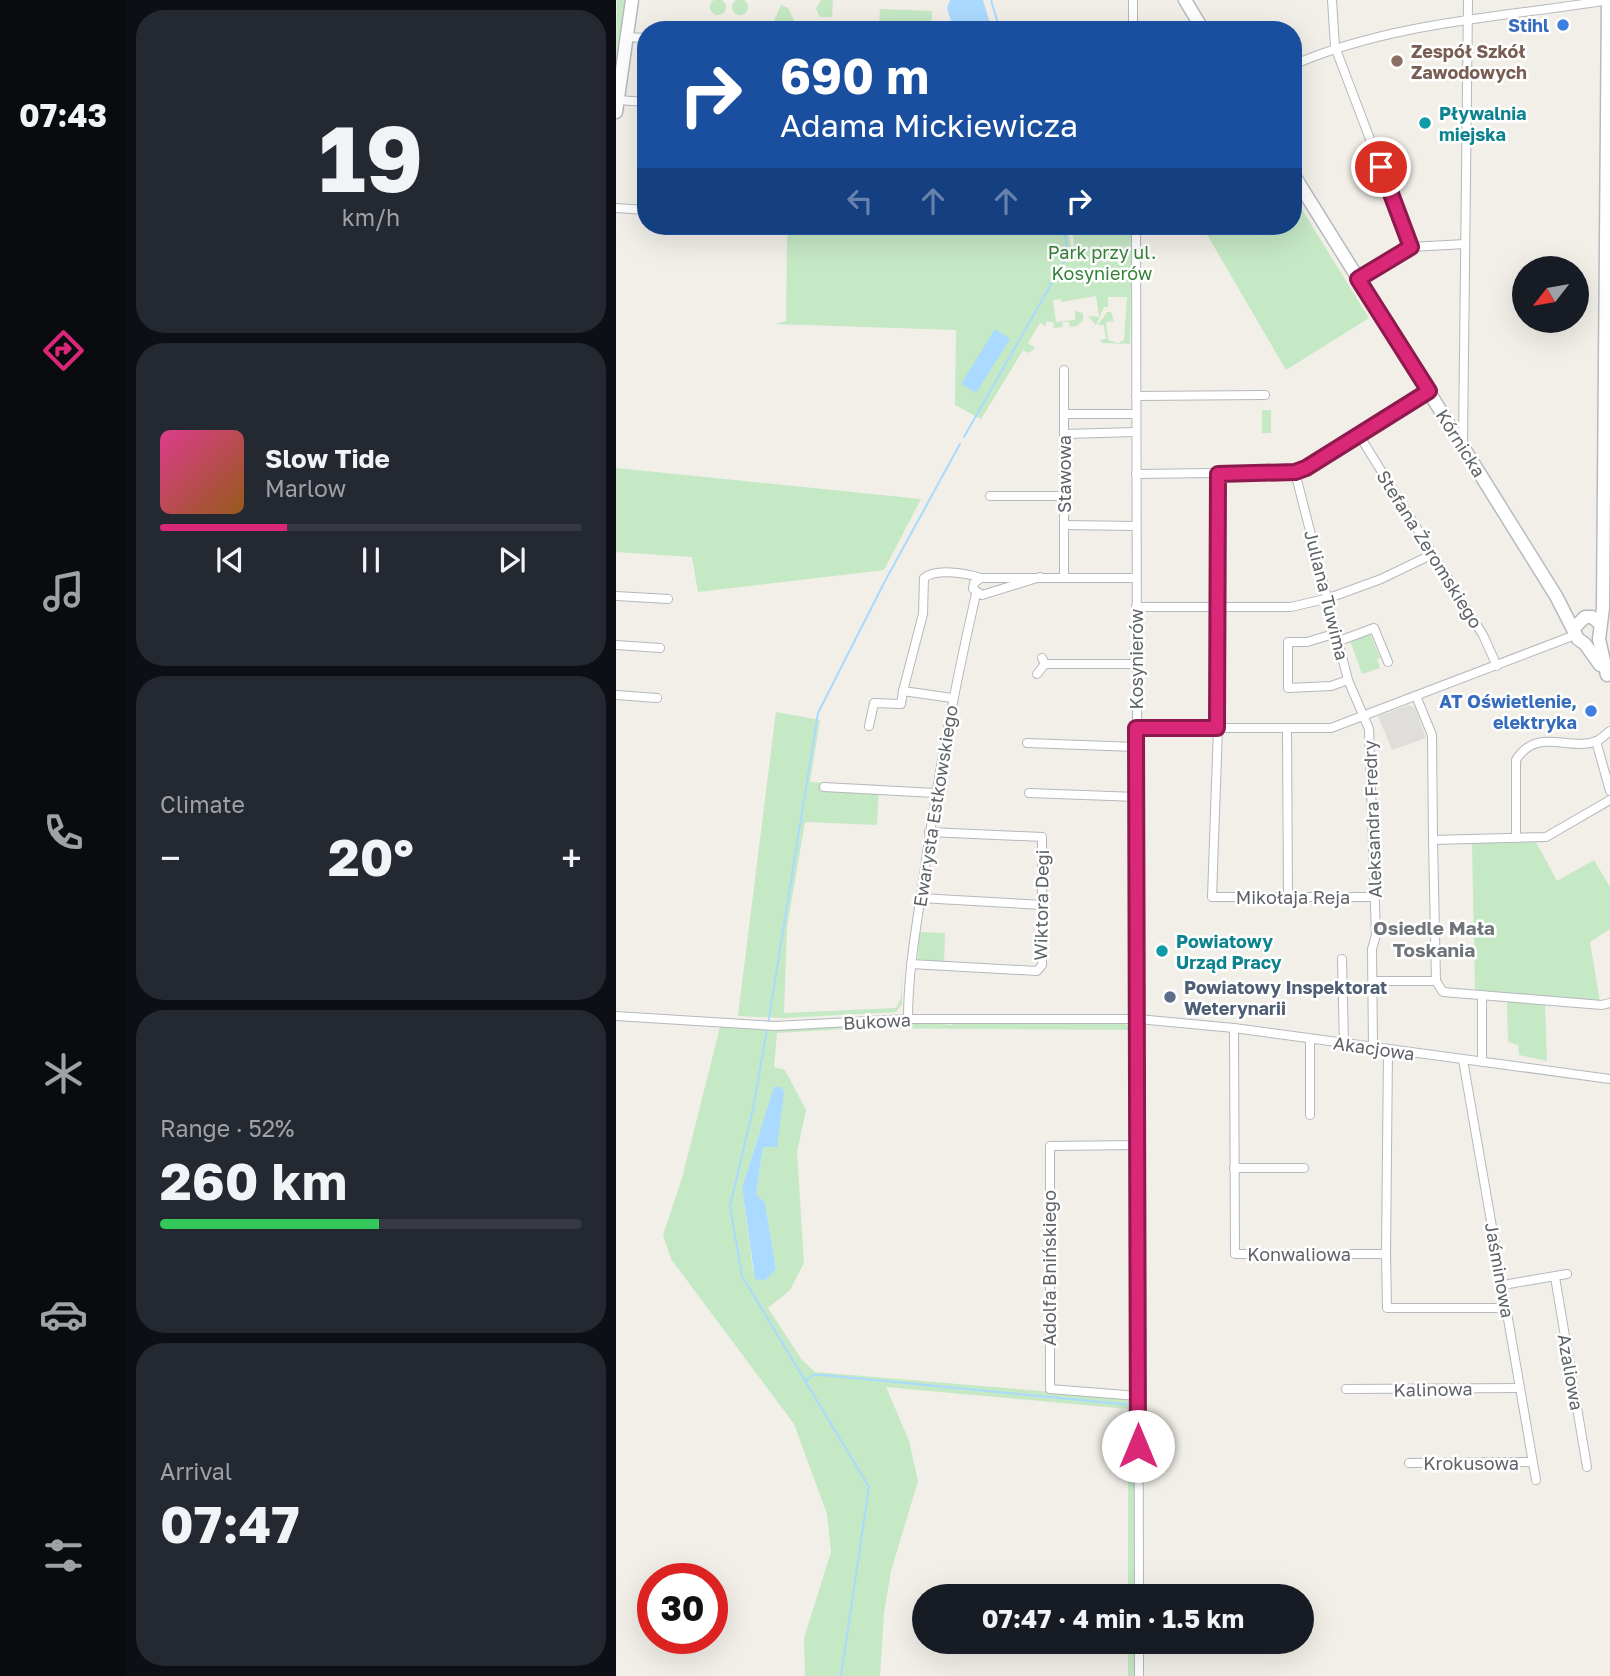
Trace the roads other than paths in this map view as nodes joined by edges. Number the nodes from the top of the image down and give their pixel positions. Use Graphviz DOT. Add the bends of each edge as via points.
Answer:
graph roads {
  1 [pos="632,0"];
  2 [pos="1133,0"];
  3 [pos="1185,0"];
  4 [pos="1332,0"];
  5 [pos="1468,0"];
  6 [pos="1608,0"];
  7 [pos="1469,20"];
  8 [pos="1133,21"];
  9 [pos="1198,21"];
  10 [pos="626,37"];
  11 [pos="637,38"];
  12 [pos="1335,47"];
  13 [pos="1302,61"];
  14 [pos="617,97"];
  15 [pos="637,100"];
  16 [pos="1302,189"];
  17 [pos="616,208"];
  18 [pos="637,209"];
  19 [pos="1136,235"];
  20 [pos="1465,244"];
  21 [pos="1411,247"];
  22 [pos="1358,279"];
  23 [pos="1064,370"];
  24 [pos="1429,391"];
  25 [pos="1265,395"];
  26 [pos="1136,396"];
  27 [pos="1064,414"];
  28 [pos="1135,414"];
  29 [pos="1462,418"];
  30 [pos="1451,426"];
  31 [pos="1136,432"];
  32 [pos="1064,434"];
  33 [pos="1359,435"];
  34 [pos="1463,446"];
  35 [pos="1295,472"];
  36 [pos="1136,474"];
  37 [pos="1218,474"];
  38 [pos="990,496"];
  39 [pos="1064,496"];
  40 [pos="1064,525"];
  41 [pos="1136,526"];
  42 [pos="1433,554"];
  43 [pos="1040,577"];
  44 [pos="981,578"];
  45 [pos="1064,578"];
  46 [pos="1135,578"];
  47 [pos="976,594"];
  48 [pos="616,596"];
  49 [pos="1329,598"];
  50 [pos="668,599"];
  51 [pos="1136,607"];
  52 [pos="1219,607"];
  53 [pos="1585,628"];
  54 [pos="1338,637"];
  55 [pos="616,645"];
  56 [pos="660,648"];
  57 [pos="1388,662"];
  58 [pos="1135,664"];
  59 [pos="1497,666"];
  60 [pos="1037,674"];
  61 [pos="1608,678"];
  62 [pos="1348,680"];
  63 [pos="903,691"];
  64 [pos="616,695"];
  65 [pos="1416,696"];
  66 [pos="657,698"];
  67 [pos="952,698"];
  68 [pos="1363,716"];
  69 [pos="869,726"];
  70 [pos="1136,728"];
  71 [pos="1217,728"];
  72 [pos="1287,729"];
  73 [pos="1610,731"];
  74 [pos="1596,741"];
  75 [pos="1027,743"];
  76 [pos="1136,747"];
  77 [pos="824,787"];
  78 [pos="1610,791"];
  79 [pos="935,793"];
  80 [pos="1028,793"];
  81 [pos="1137,797"];
  82 [pos="1610,800"];
  83 [pos="929,832"];
  84 [pos="1516,838"];
  85 [pos="1433,840"];
  86 [pos="1288,897"];
  87 [pos="1374,897"];
  88 [pos="920,898"];
  89 [pos="1042,905"];
  90 [pos="1342,960"];
  91 [pos="911,964"];
  92 [pos="1373,981"];
  93 [pos="1436,981"];
  94 [pos="1482,995"];
  95 [pos="1610,1003"];
  96 [pos="616,1016"];
  97 [pos="908,1019"];
  98 [pos="1138,1019"];
  99 [pos="1234,1028"];
  100 [pos="1310,1039"];
  101 [pos="1344,1044"];
  102 [pos="1373,1048"];
  103 [pos="1388,1050"];
  104 [pos="1463,1060"];
  105 [pos="1482,1062"];
  106 [pos="1610,1079"];
  107 [pos="1310,1115"];
  108 [pos="1138,1145"];
  109 [pos="1234,1168"];
  110 [pos="1304,1168"];
  111 [pos="1386,1254"];
  112 [pos="1567,1275"];
  113 [pos="1555,1276"];
  114 [pos="1503,1285"];
  115 [pos="1507,1308"];
  116 [pos="1520,1388"];
  117 [pos="1346,1390"];
  118 [pos="1138,1396"];
  119 [pos="1532,1462"];
  120 [pos="1409,1463"];
  121 [pos="1587,1467"];
  122 [pos="1536,1480"];
  123 [pos="1139,1584"];
  124 [pos="1139,1654"];
  125 [pos="1139,1676"];
  1 -- 10 [label="street"];
  2 -- 8 [label="street"];
  3 -- 9 [label="street"];
  4 -- 12 [label="street"];
  5 -- 7 [label="street"];
  6 -- 7 [label="street"];
  6 -- 53 [label="street" via="1602,597"];
  7 -- 12 [label="street"];
  7 -- 20 [label="street"];
  10 -- 11 [label="street"];
  10 -- 14 [label="street"];
  12 -- 13 [label="street"];
  12 -- 21 [label="street"];
  14 -- 15 [label="street"];
  16 -- 22 [label="street, Kórnicka"];
  17 -- 18 [label="street"];
  19 -- 26 [label="street, Kosynierów"];
  20 -- 21 [label="street"];
  20 -- 29 [label="street"];
  21 -- 22 [label="street"];
  22 -- 24 [label="street, Kórnicka"];
  23 -- 27 [label="street, Stawowa"];
  24 -- 30 [label="street, Kórnicka"];
  24 -- 33 [label="street"];
  25 -- 26 [label="street"];
  26 -- 28 [label="street, Kosynierów"];
  27 -- 28 [label="street"];
  27 -- 32 [label="street, Stawowa"];
  28 -- 31 [label="street, Kosynierów"];
  29 -- 30 [label="street"];
  29 -- 34 [label="street"];
  30 -- 34 [label="street, Kórnicka"];
  31 -- 32 [label="street"];
  31 -- 36 [label="street, Kosynierów"];
  32 -- 39 [label="street, Stawowa"];
  33 -- 35 [label="street"];
  33 -- 42 [label="street, Stefana Żeromskiego"];
  34 -- 53 [label="street, Kórnicka" via="1562,605"];
  35 -- 37 [label="street"];
  35 -- 49 [label="street, Juliana Tuwima"];
  36 -- 37 [label="street"];
  36 -- 41 [label="street, Kosynierów"];
  37 -- 52 [label="street"];
  38 -- 39 [label="street"];
  39 -- 40 [label="street, Stawowa"];
  40 -- 41 [label="street"];
  40 -- 45 [label="street, Stawowa"];
  41 -- 46 [label="street, Kosynierów"];
  42 -- 49 [label="street"];
  42 -- 59 [label="street, Stefana Żeromskiego"];
  43 -- 44 [label="street"];
  43 -- 45 [label="street"];
  43 -- 47 [label="street" via="994,593"];
  44 -- 47 [label="street, Ewarysta Estkowskiego" via="974,583"];
  44 -- 63 [label="street" via="930,573 924,578 923,614"];
  45 -- 46 [label="street"];
  46 -- 51 [label="street, Kosynierów"];
  47 -- 67 [label="street, Ewarysta Estkowskiego"];
  48 -- 50 [label="street"];
  49 -- 52 [label="street" via="1291,607"];
  49 -- 54 [label="street, Juliana Tuwima"];
  51 -- 52 [label="street"];
  51 -- 58 [label="street, Kosynierów"];
  52 -- 71 [label="street"];
  53 -- 59 [label="street"];
  53 -- 61 [label="street, Kórnicka"];
  53 -- 61 [label="street, Kórnicka" via="1599,639"];
  54 -- 57 [label="street" via="1374,628"];
  54 -- 62 [label="street, Juliana Tuwima"];
  54 -- 62 [label="street" via="1288,642 1288,688 1331,686"];
  55 -- 56 [label="street"];
  58 -- 60 [label="street" via="1043,661"];
  58 -- 70 [label="street, Kosynierów"];
  59 -- 65 [label="street"];
  62 -- 68 [label="street, Juliana Tuwima"];
  63 -- 67 [label="street"];
  63 -- 69 [label="street" via="901,705 874,703"];
  64 -- 66 [label="street"];
  65 -- 68 [label="street"];
  65 -- 85 [label="street" via="1432,735"];
  67 -- 79 [label="street, Ewarysta Estkowskiego"];
  68 -- 72 [label="street" via="1331,728"];
  68 -- 87 [label="street, Aleksandra Fredry" via="1369,729"];
  70 -- 71 [label="street"];
  70 -- 76 [label="street, Kosynierów"];
  71 -- 72 [label="street"];
  71 -- 86 [label="street, Mikołaja Reja" via="1212,897"];
  72 -- 86 [label="street"];
  73 -- 74 [label="street"];
  74 -- 78 [label="street"];
  74 -- 84 [label="street" via="1539,742 1521,751 1516,760"];
  75 -- 76 [label="street"];
  76 -- 81 [label="street, Kosynierów"];
  77 -- 79 [label="street"];
  79 -- 83 [label="street, Ewarysta Estkowskiego"];
  80 -- 81 [label="street"];
  81 -- 98 [label="street, Kosynierów"];
  82 -- 84 [label="street" via="1556,833"];
  83 -- 88 [label="street, Ewarysta Estkowskiego"];
  83 -- 89 [label="street, Wiktora Degi" via="1042,837"];
  84 -- 85 [label="street"];
  85 -- 93 [label="street"];
  86 -- 87 [label="street, Mikołaja Reja"];
  87 -- 92 [label="street, Aleksandra Fredry"];
  88 -- 89 [label="street"];
  88 -- 91 [label="street, Ewarysta Estkowskiego"];
  89 -- 91 [label="street, Wiktora Degi" via="1042,965 1037,971"];
  90 -- 101 [label="street"];
  91 -- 97 [label="street, Ewarysta Estkowskiego"];
  92 -- 93 [label="street"];
  92 -- 102 [label="street, Aleksandra Fredry"];
  93 -- 94 [label="street" via="1443,992"];
  94 -- 95 [label="street"];
  94 -- 105 [label="street"];
  96 -- 97 [label="street, Bukowa" via="762,1026"];
  97 -- 98 [label="street, Bukowa"];
  98 -- 99 [label="street, Akacjowa"];
  98 -- 108 [label="street, Kosynierów"];
  99 -- 100 [label="street, Akacjowa"];
  99 -- 109 [label="street, Konwaliowa"];
  100 -- 101 [label="street, Akacjowa"];
  100 -- 107 [label="street"];
  101 -- 102 [label="street, Akacjowa"];
  102 -- 103 [label="street, Akacjowa"];
  103 -- 104 [label="street, Akacjowa"];
  103 -- 111 [label="street"];
  104 -- 105 [label="street, Akacjowa"];
  104 -- 114 [label="street, Jaśminowa"];
  105 -- 106 [label="street, Akacjowa"];
  108 -- 118 [label="street, Kosynierów"];
  108 -- 118 [label="street, Adolfa Bnińskiego" via="1050,1146 1049,1374 1050,1389"];
  109 -- 110 [label="street"];
  109 -- 111 [label="street, Konwaliowa" via="1235,1254"];
  111 -- 115 [label="street" via="1387,1308"];
  112 -- 113 [label="street"];
  113 -- 114 [label="street"];
  113 -- 121 [label="street, Azaliowa"];
  114 -- 115 [label="street, Jaśminowa"];
  115 -- 116 [label="street, Jaśminowa"];
  116 -- 117 [label="street, Kalinowa"];
  116 -- 119 [label="street, Jaśminowa"];
  118 -- 123 [label="street, Kosynierów"];
  119 -- 120 [label="street, Krokusowa"];
  119 -- 122 [label="street, Jaśminowa"];
  124 -- 125 [label="street"];
}
